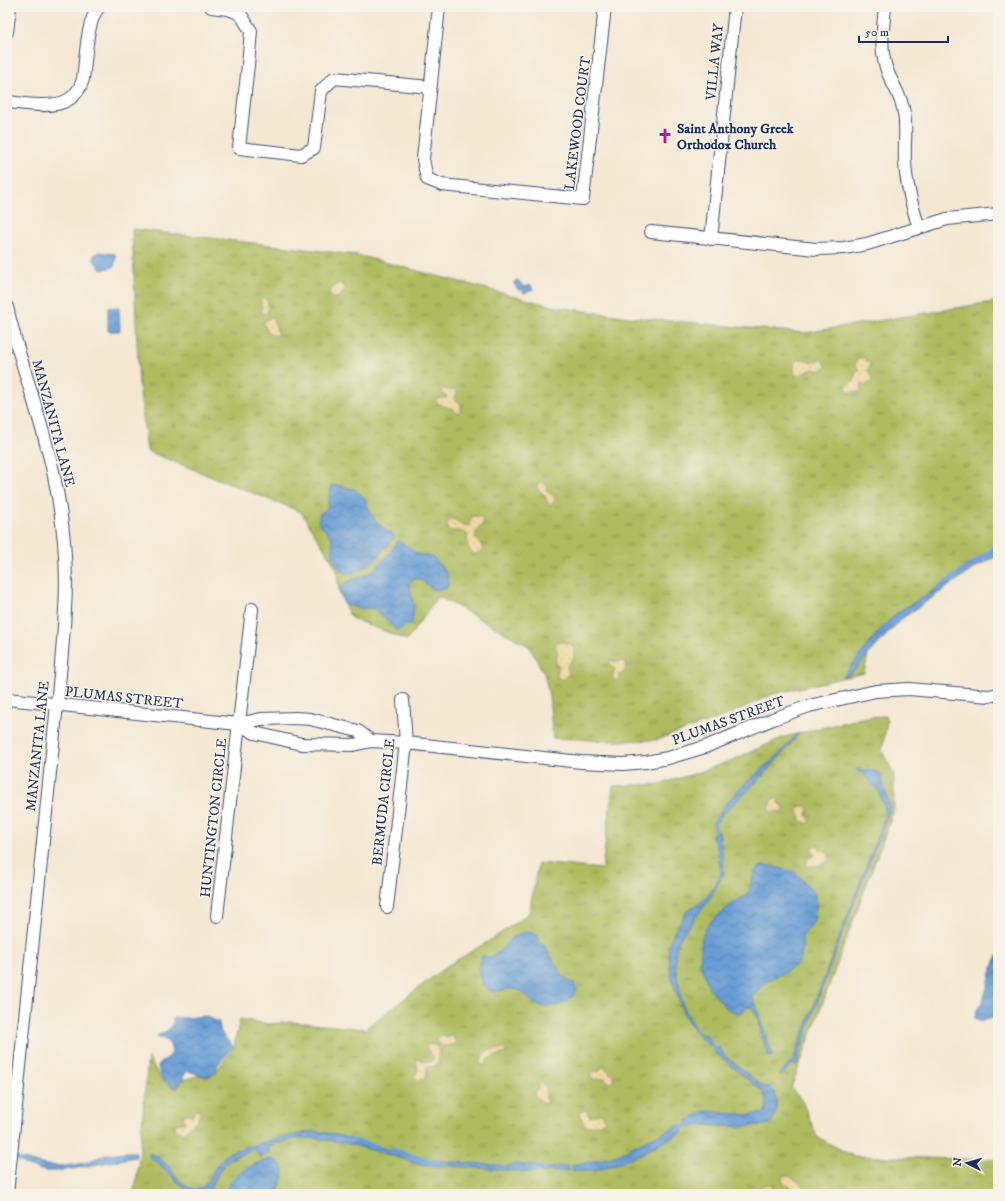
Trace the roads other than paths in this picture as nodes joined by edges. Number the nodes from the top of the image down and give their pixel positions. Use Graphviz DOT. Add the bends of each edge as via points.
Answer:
graph roads {
  1 [pos="10,7"];
  2 [pos="99,7"];
  3 [pos="211,7"];
  4 [pos="439,7"];
  5 [pos="605,7"];
  6 [pos="735,7"];
  7 [pos="885,7"];
  8 [pos="7,32"];
  9 [pos="430,88"];
  10 [pos="7,102"];
  11 [pos="998,214"];
  12 [pos="919,228"];
  13 [pos="651,232"];
  14 [pos="712,239"];
  15 [pos="7,307"];
  16 [pos="252,609"];
  17 [pos="998,694"];
  18 [pos="7,699"];
  19 [pos="403,700"];
  20 [pos="57,705"];
  21 [pos="238,724"];
  22 [pos="371,741"];
  23 [pos="406,743"];
  24 [pos="387,907"];
  25 [pos="217,916"];
  26 [pos="8,1194"];
  1 -- 8 [label="street"];
  2 -- 10 [label="street" via="90,22 83,79 81,88 75,96 55,105"];
  3 -- 9 [label="street" via="228,9 241,15 251,32 239,148 301,155 314,148 321,90 334,78"];
  4 -- 9 [label="street, LAKEWOOD COURT"];
  5 -- 9 [label="street, LAKEWOOD COURT" via="583,199 442,185 427,179 423,159"];
  6 -- 14 [label="street, VILLA WAY"];
  7 -- 12 [label="street" via="883,58 904,112 907,182"];
  11 -- 12 [label="street" via="947,219"];
  12 -- 14 [label="street" via="867,244 844,248 823,249"];
  13 -- 14 [label="street"];
  15 -- 20 [label="street, MANZANITA LANE" via="48,451 62,525 66,608"];
  16 -- 21 [label="street, HUNTINGTON CIRCLE"];
  17 -- 23 [label="street, PLUMAS STREET" via="989,696 910,689 876,692 809,706 705,747 668,758 623,764 581,762"];
  18 -- 20 [label="street, PLUMAS STREET"];
  19 -- 23 [label="street, BERMUDA CIRCLE"];
  20 -- 21 [label="street, PLUMAS STREET"];
  20 -- 26 [label="street, MANZANITA LANE"];
  21 -- 22 [label="street, PLUMAS STREET" via="255,733 302,744 353,745"];
  21 -- 22 [label="street, PLUMAS STREET" via="261,719 310,719 358,731"];
  21 -- 25 [label="street, HUNTINGTON CIRCLE"];
  22 -- 23 [label="street, PLUMAS STREET"];
  23 -- 24 [label="street, BERMUDA CIRCLE"];
}
